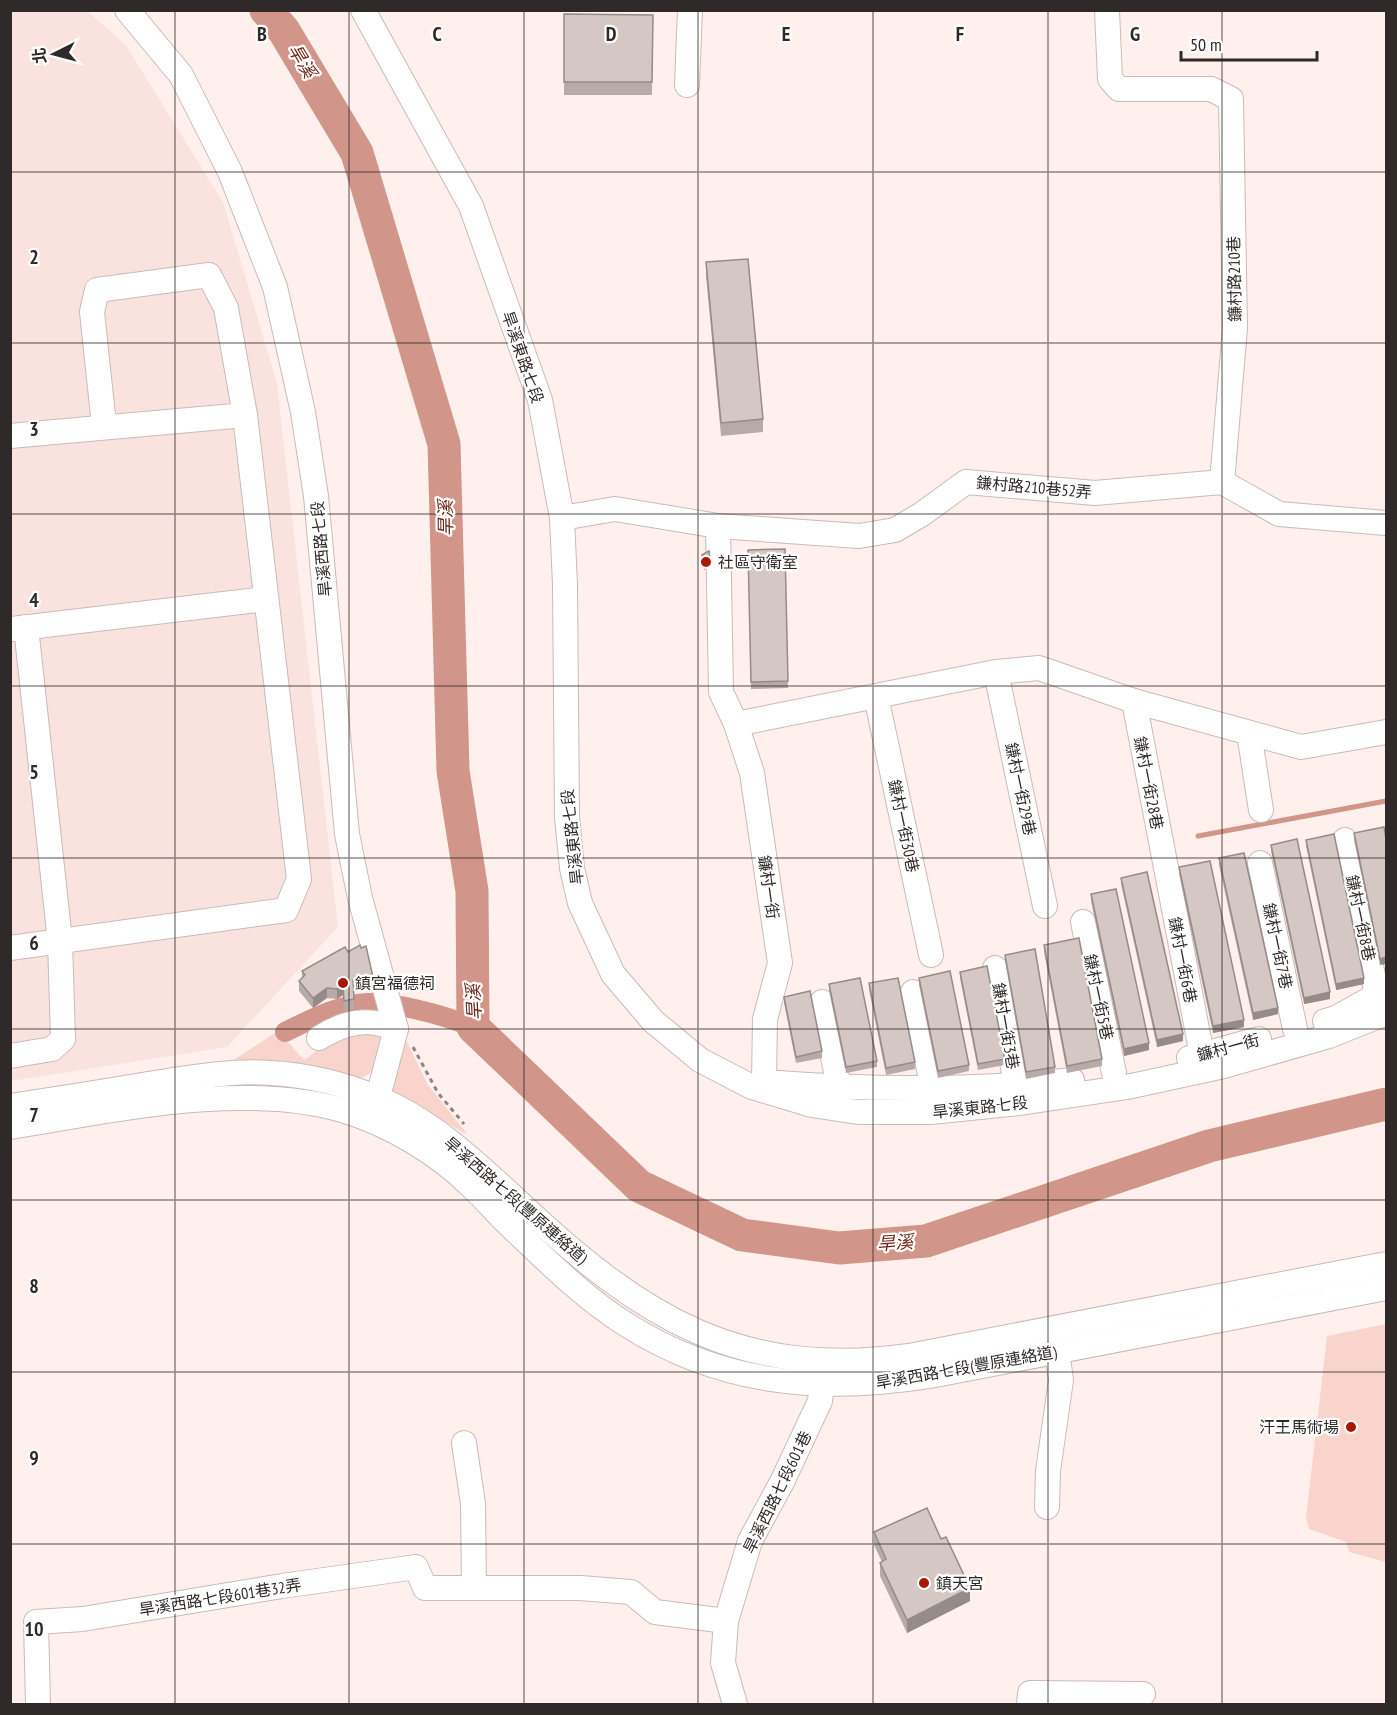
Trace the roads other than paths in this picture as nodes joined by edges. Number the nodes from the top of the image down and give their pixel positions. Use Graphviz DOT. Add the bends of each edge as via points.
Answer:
graph roads {
  1 [pos="127,10"];
  2 [pos="363,10"];
  3 [pos="690,10"];
  4 [pos="1107,10"];
  5 [pos="687,85"];
  6 [pos="245,415"];
  7 [pos="104,425"];
  8 [pos="10,436"];
  9 [pos="1222,482"];
  10 [pos="561,518"];
  11 [pos="1386,523"];
  12 [pos="718,526"];
  13 [pos="266,598"];
  14 [pos="18,628"];
  15 [pos="996,672"];
  16 [pos="876,696"];
  17 [pos="1134,701"];
  18 [pos="736,724"];
  19 [pos="1386,732"];
  20 [pos="1249,733"];
  21 [pos="1262,810"];
  22 [pos="1345,840"];
  23 [pos="1260,863"];
  24 [pos="1165,864"];
  25 [pos="1045,906"];
  26 [pos="1083,922"];
  27 [pos="60,941"];
  28 [pos="10,948"];
  29 [pos="931,955"];
  30 [pos="995,968"];
  31 [pos="913,992"];
  32 [pos="1383,999"];
  33 [pos="822,1002"];
  34 [pos="392,1014"];
  35 [pos="1295,1029"];
  36 [pos="319,1038"];
  37 [pos="1202,1055"];
  38 [pos="10,1056"];
  39 [pos="1114,1073"];
  40 [pos="1016,1084"];
  41 [pos="839,1087"];
  42 [pos="933,1089"];
  43 [pos="378,1098"];
  44 [pos="10,1106"];
  45 [pos="372,1121"];
  46 [pos="10,1127"];
  47 [pos="1386,1264"];
  48 [pos="1386,1288"];
  49 [pos="1057,1351"];
  50 [pos="822,1385"];
  51 [pos="464,1443"];
  52 [pos="1047,1508"];
  53 [pos="474,1588"];
  54 [pos="726,1621"];
  55 [pos="1143,1694"];
  56 [pos="38,1704"];
  57 [pos="735,1704"];
  58 [pos="1029,1704"];
  1 -- 34 [label="street, 旱溪西路七段" via="181,75 230,172 275,287 303,412 316,495 347,834"];
  2 -- 10 [label="street, 旱溪東路七段" via="471,206 540,400"];
  3 -- 5 [label="street"];
  4 -- 9 [label="street, 鐮村路210巷" via="1110,79 1119,89 1211,89 1231,99 1235,328"];
  6 -- 7 [label="street"];
  6 -- 7 [label="street" via="226,308 209,275 97,291 92,312"];
  6 -- 13 [label="street"];
  7 -- 8 [label="street"];
  9 -- 11 [label="street" via="1280,514"];
  9 -- 12 [label="street, 鎌村路210巷52弄" via="1095,493 966,482 895,530 860,536"];
  10 -- 12 [label="street, 鎌村路210巷52弄" via="615,509"];
  10 -- 32 [label="street, 旱溪東路七段" via="567,817 580,903 613,974 653,1021 700,1060 752,1087 812,1105 858,1112 931,1112 1127,1087 1224,1066 1329,1036"];
  12 -- 18 [label="street" via="721,692"];
  13 -- 14 [label="street"];
  13 -- 27 [label="street" via="299,879 286,910"];
  14 -- 27 [label="street"];
  15 -- 16 [label="street"];
  15 -- 17 [label="street" via="1039,668"];
  15 -- 25 [label="street, 鎌村一街29巷"];
  16 -- 18 [label="street"];
  16 -- 29 [label="street, 鎌村一街30巷"];
  17 -- 20 [label="street"];
  17 -- 24 [label="street, 鎌村一街28巷"];
  18 -- 41 [label="street, 鐮村一街" via="752,773 780,963 765,1019 764,1082"];
  19 -- 20 [label="street" via="1301,747"];
  20 -- 21 [label="street"];
  22 -- 32 [label="street, 鎌村一街8巷"];
  23 -- 35 [label="street, 鎌村一街7巷"];
  24 -- 37 [label="street, 鎌村一街6巷"];
  26 -- 39 [label="street, 鎌村一街5巷"];
  27 -- 28 [label="street"];
  27 -- 38 [label="street" via="63,1039 52,1049"];
  30 -- 40 [label="street, 鎌村一街3巷"];
  31 -- 42 [label="street"];
  32 -- 35 [label="street, 鐮村一街"];
  33 -- 41 [label="street"];
  34 -- 36 [label="street" via="383,1024 358,1022 335,1028"];
  34 -- 43 [label="street"];
  35 -- 37 [label="street, 鐮村一街"];
  37 -- 39 [label="street, 鐮村一街"];
  39 -- 40 [label="street, 鐮村一街"];
  40 -- 42 [label="street, 鐮村一街"];
  41 -- 42 [label="street, 鐮村一街"];
  43 -- 44 [label="street, 旱溪西路七段(豐原連絡道)" via="321,1081 256,1072"];
  43 -- 45 [label="street"];
  43 -- 47 [label="street, 旱溪西路七段(豐原連絡道)" via="453,1144 557,1238 653,1310 729,1345 761,1354 814,1361 900,1358"];
  45 -- 46 [label="street, 旱溪西路七段(豐原連絡道)" via="303,1101 219,1098"];
  45 -- 50 [label="street, 旱溪西路七段(豐原連絡道)" via="448,1167 573,1284 625,1324 665,1347 715,1366 767,1379"];
  48 -- 49 [label="street, 旱溪西路七段(豐原連絡道)"];
  49 -- 50 [label="street, 旱溪西路七段(豐原連絡道)" via="885,1383"];
  49 -- 52 [label="street" via="1061,1380 1048,1471"];
  50 -- 54 [label="street, 旱溪西路七段601巷" via="820,1401 750,1541"];
  51 -- 53 [label="street" via="473,1504"];
  53 -- 54 [label="street, 旱溪西路七段601巷32弄" via="632,1592 655,1612"];
  53 -- 56 [label="street, 旱溪西路七段601巷32弄" via="425,1588 416,1568 271,1587 83,1619 36,1622"];
  54 -- 57 [label="street, 旱溪西路七段601巷" via="723,1663"];
  55 -- 58 [label="street" via="1030,1693"];
}
